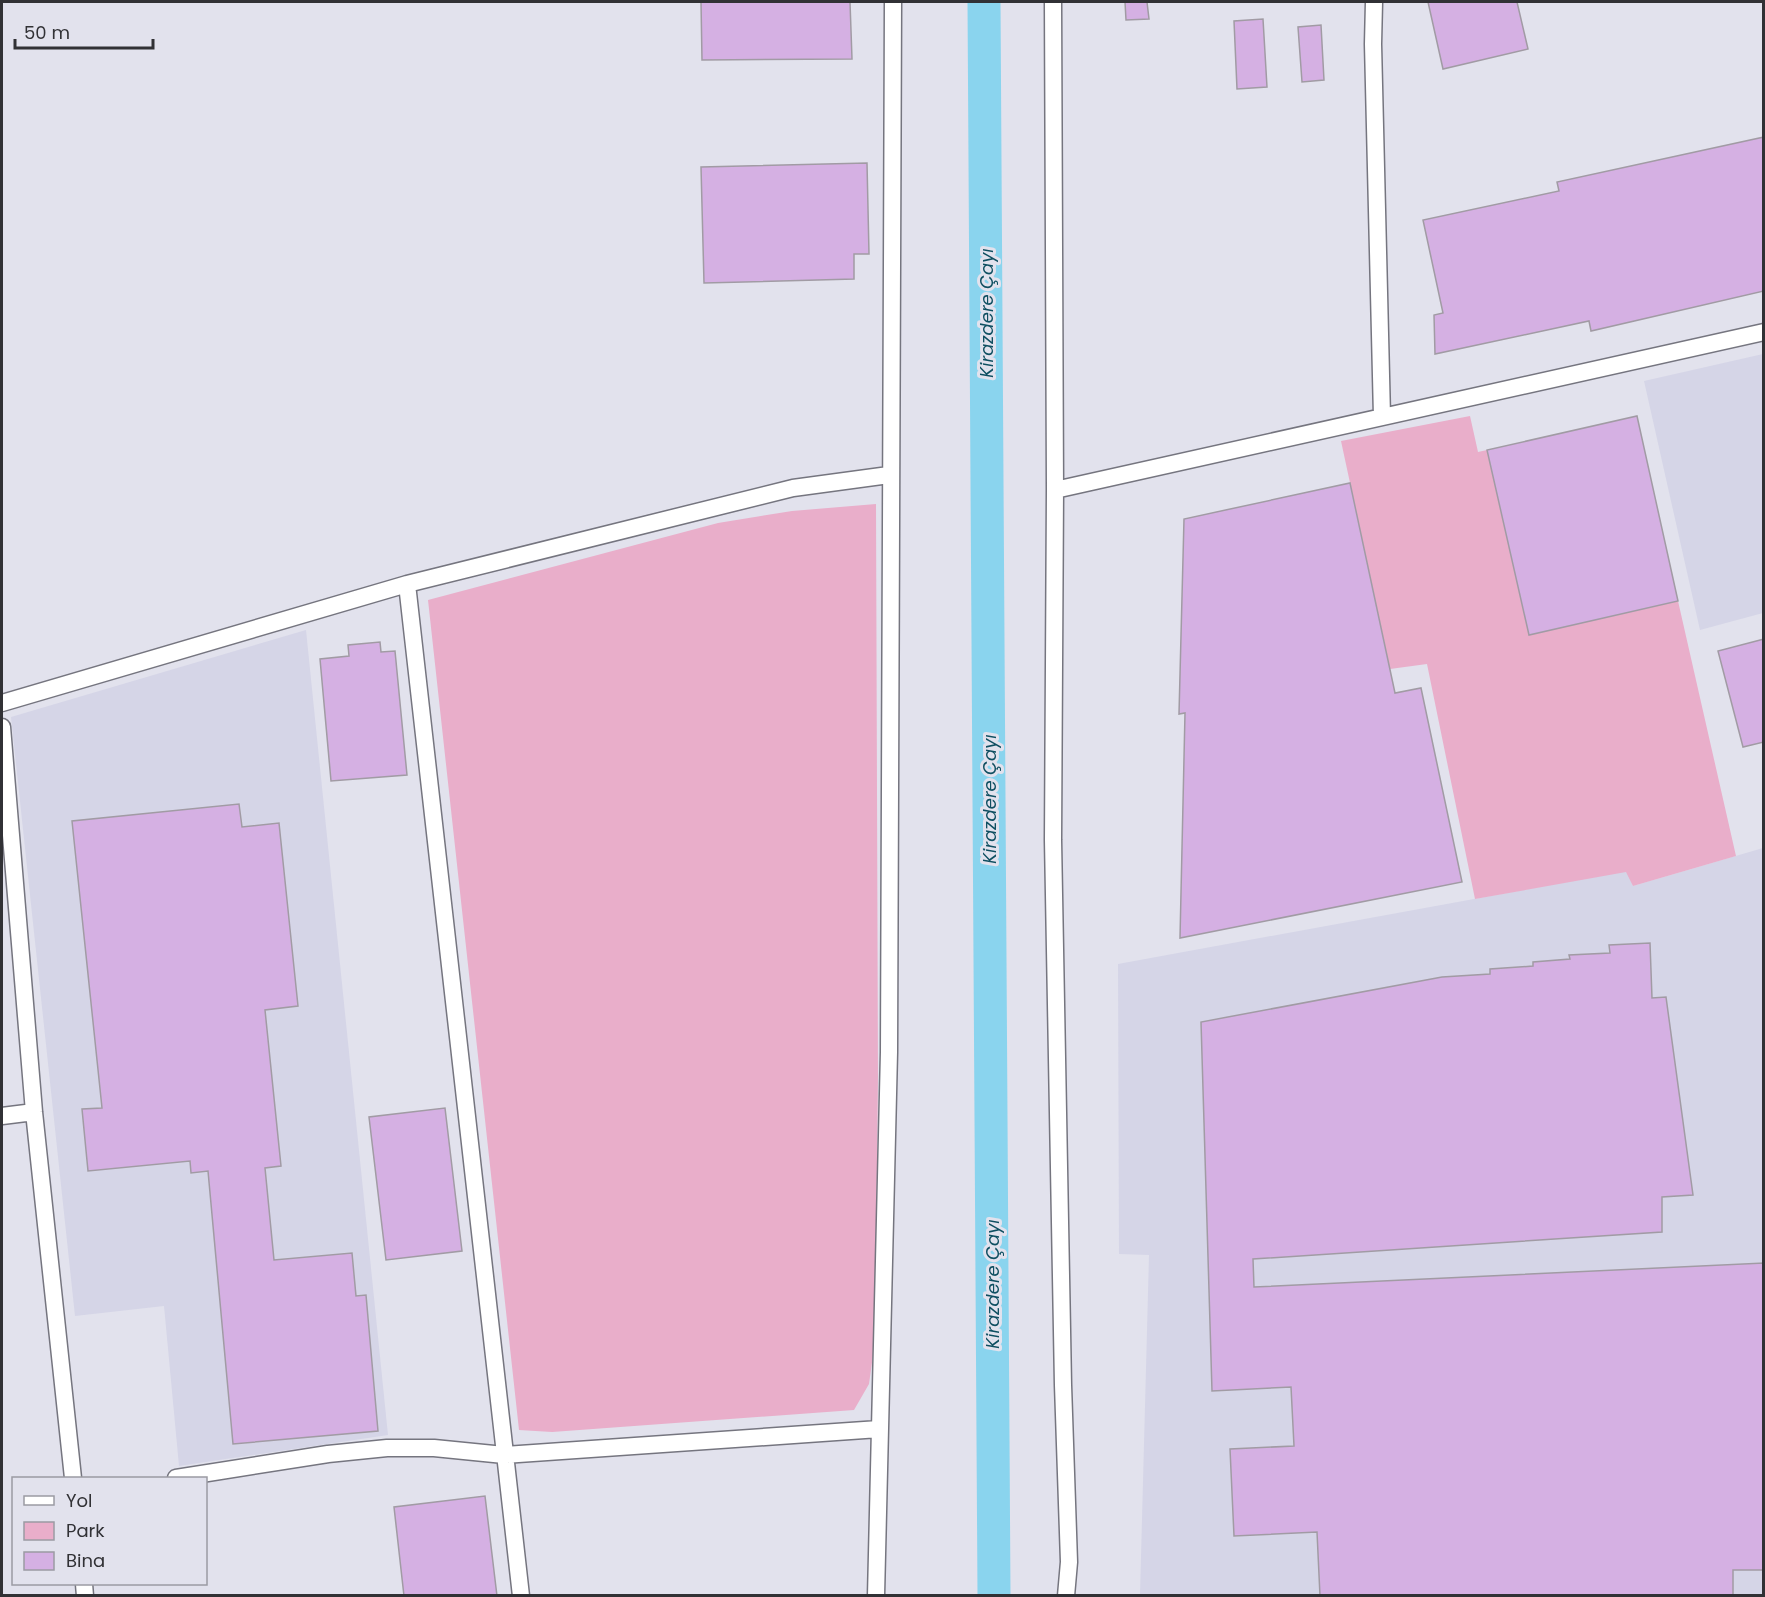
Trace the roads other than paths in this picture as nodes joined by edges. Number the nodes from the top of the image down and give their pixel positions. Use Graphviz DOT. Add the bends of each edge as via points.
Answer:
graph roads {
  1 [pos="893,2"];
  2 [pos="1053,2"];
  3 [pos="1374,2"];
  4 [pos="1764,332"];
  5 [pos="1382,417"];
  6 [pos="889,475"];
  7 [pos="1055,490"];
  8 [pos="407,585"];
  9 [pos="2,704"];
  10 [pos="2,728"];
  11 [pos="34,1112"];
  12 [pos="2,1116"];
  13 [pos="879,1429"];
  14 [pos="504,1455"];
  15 [pos="73,1477"];
  16 [pos="189,1477"];
  17 [pos="521,1596"];
  18 [pos="876,1596"];
  19 [pos="1066,1596"];
  1 -- 6 [label="street"];
  2 -- 7 [label="street"];
  3 -- 5 [label="street"];
  4 -- 5 [label="street"];
  5 -- 7 [label="street"];
  6 -- 8 [label="street" via="781,490"];
  6 -- 13 [label="street" via="889,1052"];
  7 -- 19 [label="street" via="1053,840 1069,1562"];
  8 -- 9 [label="street"];
  8 -- 14 [label="street"];
  10 -- 11 [label="street"];
  11 -- 12 [label="street"];
  11 -- 15 [label="street"];
  13 -- 14 [label="street"];
  13 -- 18 [label="street"];
  14 -- 16 [label="street" via="387,1448"];
  14 -- 17 [label="street"];
}
